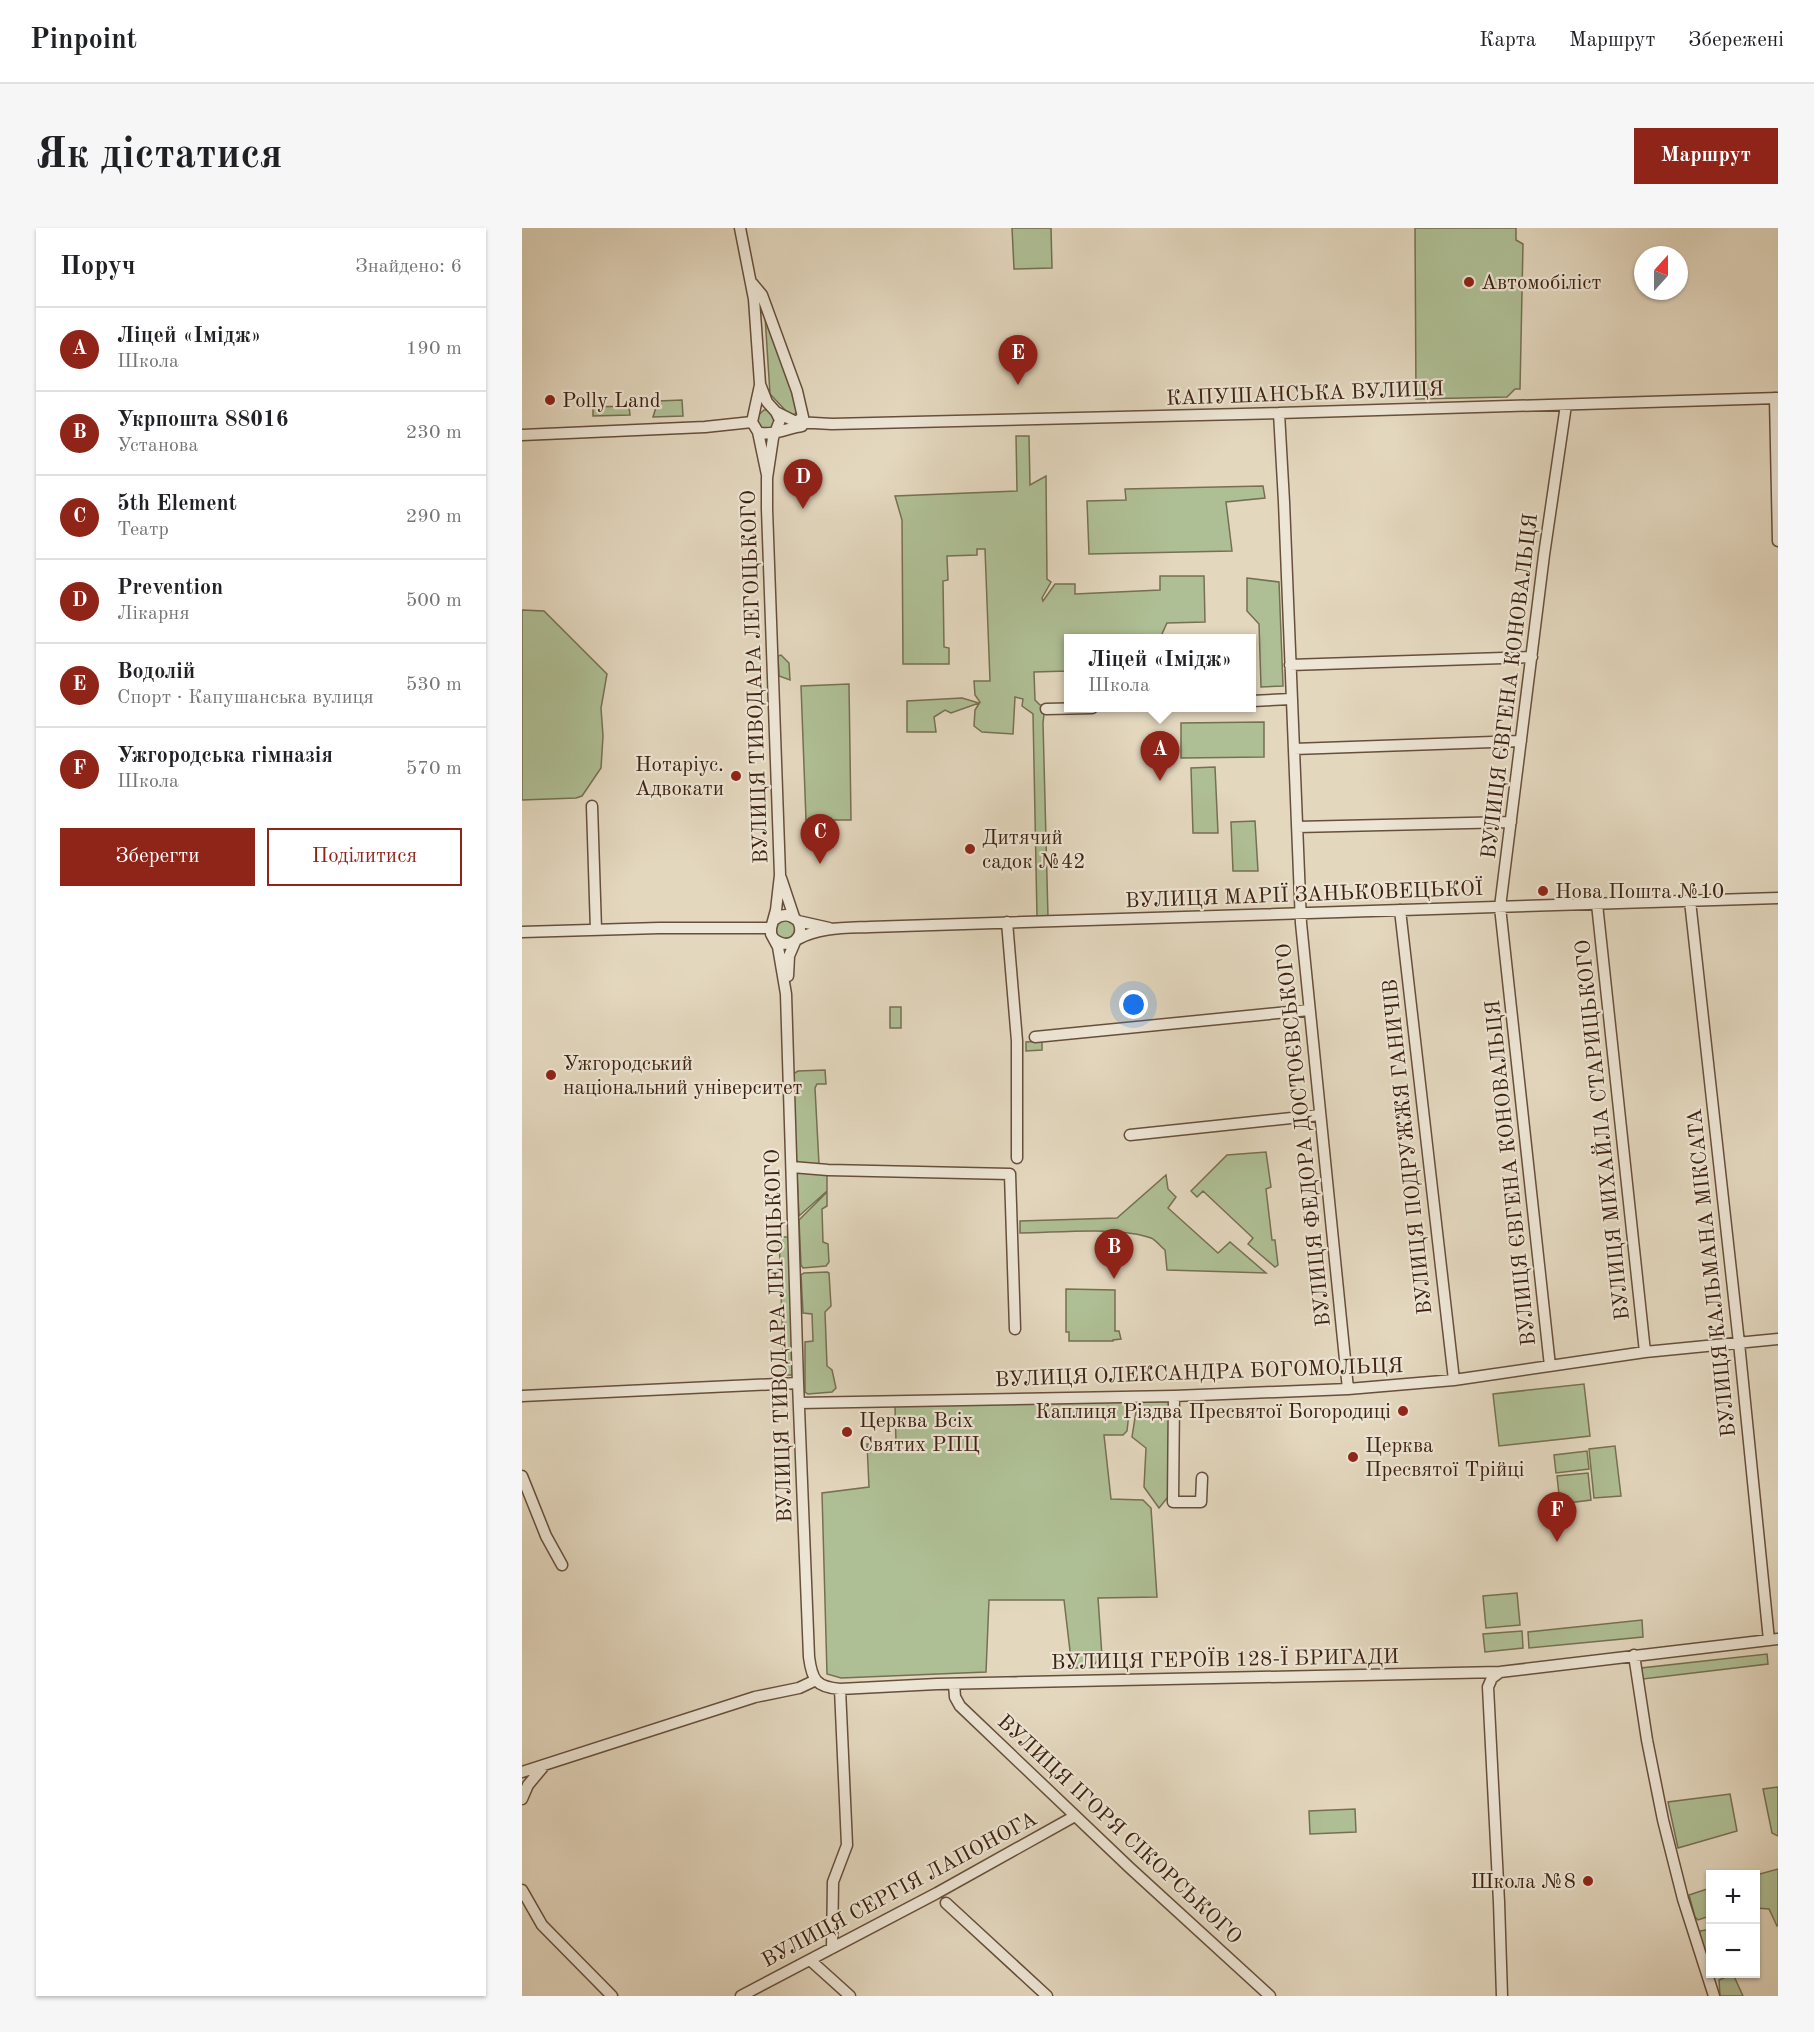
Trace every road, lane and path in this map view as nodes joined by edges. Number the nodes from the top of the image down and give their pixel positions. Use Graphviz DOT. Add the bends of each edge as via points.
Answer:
graph roads {
  1 [pos="740,228"];
  2 [pos="752,282"];
  3 [pos="760,384"];
  4 [pos="1776,398"];
  5 [pos="1566,405"];
  6 [pos="775,410"];
  7 [pos="802,410"];
  8 [pos="1279,413"];
  9 [pos="796,422"];
  10 [pos="754,423"];
  11 [pos="832,424"];
  12 [pos="775,432"];
  13 [pos="522,435"];
  14 [pos="767,478"];
  15 [pos="1778,513"];
  16 [pos="1778,541"];
  17 [pos="1532,657"];
  18 [pos="1290,665"];
  19 [pos="1291,699"];
  20 [pos="1256,701"];
  21 [pos="1046,709"];
  22 [pos="1064,709"];
  23 [pos="1521,741"];
  24 [pos="1294,749"];
  25 [pos="592,806"];
  26 [pos="1511,822"];
  27 [pos="1297,827"];
  28 [pos="780,875"];
  29 [pos="1778,898"];
  30 [pos="1690,901"];
  31 [pos="1597,904"];
  32 [pos="1500,907"];
  33 [pos="1400,910"];
  34 [pos="1301,913"];
  35 [pos="796,919"];
  36 [pos="1007,922"];
  37 [pos="772,924"];
  38 [pos="832,929"];
  39 [pos="596,930"];
  40 [pos="522,932"];
  41 [pos="774,939"];
  42 [pos="796,940"];
  43 [pos="785,990"];
  44 [pos="1309,1010"];
  45 [pos="1035,1037"];
  46 [pos="1320,1115"];
  47 [pos="1130,1135"];
  48 [pos="1017,1158"];
  49 [pos="792,1167"];
  50 [pos="1015,1329"];
  51 [pos="1778,1339"];
  52 [pos="1739,1343"];
  53 [pos="1645,1352"];
  54 [pos="1550,1366"];
  55 [pos="1454,1380"];
  56 [pos="798,1383"];
  57 [pos="1348,1389"];
  58 [pos="1174,1396"];
  59 [pos="523,1397"];
  60 [pos="799,1403"];
  61 [pos="522,1476"];
  62 [pos="1202,1478"];
  63 [pos="562,1565"];
  64 [pos="1773,1640"];
  65 [pos="1634,1655"];
  66 [pos="1500,1672"];
  67 [pos="1476,1673"];
  68 [pos="816,1680"];
  69 [pos="954,1684"];
  70 [pos="1488,1687"];
  71 [pos="840,1689"];
  72 [pos="544,1766"];
  73 [pos="522,1772"];
  74 [pos="522,1799"];
  75 [pos="1075,1816"];
  76 [pos="522,1890"];
  77 [pos="946,1903"];
  78 [pos="832,1948"];
  79 [pos="810,1960"];
  80 [pos="612,1996"];
  81 [pos="741,1996"];
  82 [pos="850,1996"];
  83 [pos="1047,1996"];
  84 [pos="1270,1996"];
  85 [pos="1502,1996"];
  86 [pos="1714,1996"];
  1 -- 2 [label="street"];
  2 -- 3 [label="street"];
  2 -- 7 [label="street" via="762,296"];
  3 -- 6 [label="street"];
  3 -- 10 [label="street"];
  4 -- 5 [label="street, КАПУШАНСЬКА ВУЛИЦЯ"];
  4 -- 15 [label="street"];
  5 -- 8 [label="street, КАПУШАНСЬКА ВУЛИЦЯ"];
  5 -- 17 [label="street, ВУЛИЦЯ ЄВГЕНА КОНОВАЛЬЦЯ"];
  6 -- 9 [label="street, КАПУШАНСЬКА ВУЛИЦЯ"];
  6 -- 10 [label="street" via="764,407"];
  6 -- 12 [label="street" via="780,423"];
  7 -- 9 [label="street" via="802,417"];
  7 -- 11 [label="street"];
  8 -- 11 [label="street, КАПУШАНСЬКА ВУЛИЦЯ"];
  8 -- 18 [label="street, ВУЛИЦЯ ФЕДОРА ДОСТОЄВСЬКОГО"];
  9 -- 11 [label="street, КАПУШАНСЬКА ВУЛИЦЯ"];
  10 -- 12 [label="street" via="766,435"];
  10 -- 13 [label="street"];
  10 -- 14 [label="street, ВУЛИЦЯ ТИВОДАРА ЛЕГОЦЬКОГО"];
  11 -- 12 [label="street, КАПУШАНСЬКА ВУЛИЦЯ"];
  12 -- 14 [label="street, ВУЛИЦЯ ТИВОДАРА ЛЕГОЦЬКОГО"];
  14 -- 28 [label="street, ВУЛИЦЯ ТИВОДАРА ЛЕГОЦЬКОГО"];
  15 -- 16 [label="street"];
  17 -- 18 [label="street"];
  17 -- 23 [label="street, ВУЛИЦЯ ЄВГЕНА КОНОВАЛЬЦЯ"];
  18 -- 19 [label="street, ВУЛИЦЯ ФЕДОРА ДОСТОЄВСЬКОГО"];
  19 -- 20 [label="street"];
  19 -- 24 [label="street, ВУЛИЦЯ ФЕДОРА ДОСТОЄВСЬКОГО"];
  21 -- 22 [label="street"];
  23 -- 24 [label="street"];
  23 -- 26 [label="street, ВУЛИЦЯ ЄВГЕНА КОНОВАЛЬЦЯ"];
  24 -- 27 [label="street, ВУЛИЦЯ ФЕДОРА ДОСТОЄВСЬКОГО"];
  25 -- 39 [label="street"];
  26 -- 27 [label="street"];
  26 -- 32 [label="street, ВУЛИЦЯ ЄВГЕНА КОНОВАЛЬЦЯ"];
  27 -- 34 [label="street, ВУЛИЦЯ ФЕДОРА ДОСТОЄВСЬКОГО"];
  28 -- 35 [label="street, ВУЛИЦЯ ТИВОДАРА ЛЕГОЦЬКОГО"];
  28 -- 37 [label="street, ВУЛИЦЯ ТИВОДАРА ЛЕГОЦЬКОГО"];
  29 -- 30 [label="street, ВУЛИЦЯ МАРІЇ ЗАНЬКОВЕЦЬКОЇ"];
  30 -- 31 [label="street, ВУЛИЦЯ МАРІЇ ЗАНЬКОВЕЦЬКОЇ"];
  30 -- 52 [label="street, ВУЛИЦЯ КАЛЬМАНА МІКСАТА"];
  31 -- 32 [label="street, ВУЛИЦЯ МАРІЇ ЗАНЬКОВЕЦЬКОЇ"];
  31 -- 53 [label="street, ВУЛИЦЯ МИХАЙЛА СТАРИЦЬКОГО"];
  32 -- 33 [label="street, ВУЛИЦЯ МАРІЇ ЗАНЬКОВЕЦЬКОЇ"];
  32 -- 54 [label="street, ВУЛИЦЯ ЄВГЕНА КОНОВАЛЬЦЯ"];
  33 -- 34 [label="street, ВУЛИЦЯ МАРІЇ ЗАНЬКОВЕЦЬКОЇ"];
  33 -- 55 [label="street, ВУЛИЦЯ ПОДРУЖЖЯ ГАНИЧІВ"];
  34 -- 36 [label="street, ВУЛИЦЯ МАРІЇ ЗАНЬКОВЕЦЬКОЇ"];
  34 -- 44 [label="street, ВУЛИЦЯ ФЕДОРА ДОСТОЄВСЬКОГО"];
  35 -- 37 [label="street" via="783,915"];
  35 -- 38 [label="street, ВУЛИЦЯ МАРІЇ ЗАНЬКОВЕЦЬКОЇ"];
  35 -- 42 [label="street" via="800,931"];
  36 -- 38 [label="street, ВУЛИЦЯ МАРІЇ ЗАНЬКОВЕЦЬКОЇ"];
  36 -- 48 [label="street" via="1017,1041"];
  37 -- 39 [label="street"];
  37 -- 41 [label="street"];
  38 -- 42 [label="street, ВУЛИЦЯ МАРІЇ ЗАНЬКОВЕЦЬКОЇ"];
  39 -- 40 [label="street"];
  41 -- 42 [label="street" via="782,944"];
  41 -- 43 [label="street, ВУЛИЦЯ ТИВОДАРА ЛЕГОЦЬКОГО"];
  42 -- 43 [label="street, ВУЛИЦЯ ТИВОДАРА ЛЕГОЦЬКОГО" via="789,956"];
  43 -- 49 [label="street, ВУЛИЦЯ ТИВОДАРА ЛЕГОЦЬКОГО"];
  44 -- 45 [label="street"];
  44 -- 46 [label="street, ВУЛИЦЯ ФЕДОРА ДОСТОЄВСЬКОГО"];
  46 -- 47 [label="street"];
  46 -- 57 [label="street, ВУЛИЦЯ ФЕДОРА ДОСТОЄВСЬКОГО"];
  49 -- 50 [label="street" via="1010,1174"];
  49 -- 56 [label="street, ВУЛИЦЯ ТИВОДАРА ЛЕГОЦЬКОГО"];
  51 -- 52 [label="street, ВУЛИЦЯ ОЛЕКСАНДРА БОГОМОЛЬЦЯ"];
  52 -- 53 [label="street, ВУЛИЦЯ ОЛЕКСАНДРА БОГОМОЛЬЦЯ"];
  52 -- 64 [label="street, ВУЛИЦЯ КАЛЬМАНА МІКСАТА"];
  53 -- 54 [label="street, ВУЛИЦЯ ОЛЕКСАНДРА БОГОМОЛЬЦЯ"];
  54 -- 55 [label="street, ВУЛИЦЯ ОЛЕКСАНДРА БОГОМОЛЬЦЯ"];
  55 -- 57 [label="street, ВУЛИЦЯ ОЛЕКСАНДРА БОГОМОЛЬЦЯ"];
  56 -- 59 [label="street"];
  56 -- 60 [label="street, ВУЛИЦЯ ТИВОДАРА ЛЕГОЦЬКОГО"];
  57 -- 58 [label="street, ВУЛИЦЯ ОЛЕКСАНДРА БОГОМОЛЬЦЯ"];
  58 -- 60 [label="street, ВУЛИЦЯ ОЛЕКСАНДРА БОГОМОЛЬЦЯ"];
  58 -- 62 [label="street" via="1173,1502 1202,1502"];
  60 -- 68 [label="street, ВУЛИЦЯ ТИВОДАРА ЛЕГОЦЬКОГО" via="809,1657"];
  61 -- 63 [label="street"];
  64 -- 65 [label="street, ВУЛИЦЯ ГЕРОЇВ 128-Ї БРИГАДИ"];
  65 -- 66 [label="street, ВУЛИЦЯ ГЕРОЇВ 128-Ї БРИГАДИ"];
  65 -- 86 [label="street" via="1663,1820"];
  66 -- 67 [label="street, ВУЛИЦЯ ГЕРОЇВ 128-Ї БРИГАДИ"];
  66 -- 70 [label="street"];
  67 -- 69 [label="street, ВУЛИЦЯ ГЕРОЇВ 128-Ї БРИГАДИ"];
  67 -- 70 [label="street"];
  68 -- 71 [label="street, ВУЛИЦЯ ГЕРОЇВ 128-Ї БРИГАДИ" via="826,1688"];
  68 -- 72 [label="street"];
  69 -- 71 [label="street, ВУЛИЦЯ ГЕРОЇВ 128-Ї БРИГАДИ"];
  69 -- 75 [label="street, ВУЛИЦЯ ІГОРЯ СІКОРСЬКОГО" via="960,1706"];
  70 -- 85 [label="street"];
  71 -- 78 [label="street" via="847,1845 833,1882"];
  72 -- 73 [label="street"];
  72 -- 74 [label="street"];
  75 -- 78 [label="street, ВУЛИЦЯ СЕРГІЯ ЛАПОНОГА"];
  75 -- 84 [label="street, ВУЛИЦЯ ІГОРЯ СІКОРСЬКОГО"];
  76 -- 80 [label="street" via="542,1925"];
  77 -- 83 [label="street"];
  78 -- 79 [label="street, ВУЛИЦЯ СЕРГІЯ ЛАПОНОГА"];
  79 -- 81 [label="street, ВУЛИЦЯ СЕРГІЯ ЛАПОНОГА"];
  79 -- 82 [label="street"];
}
